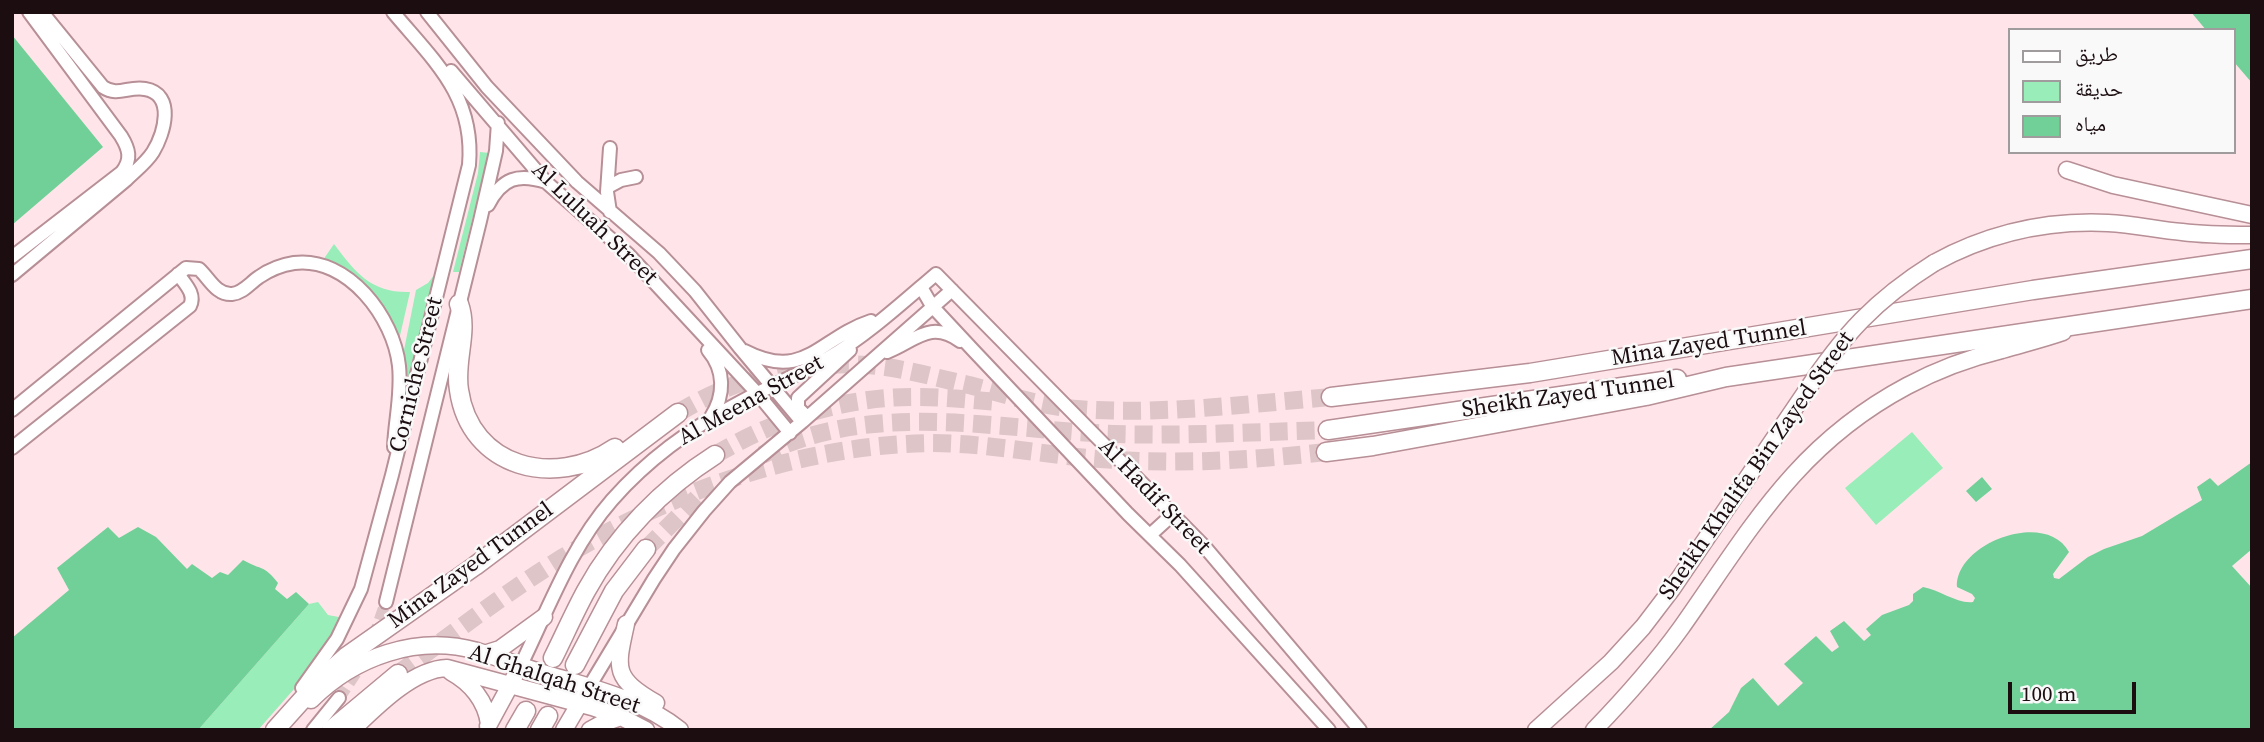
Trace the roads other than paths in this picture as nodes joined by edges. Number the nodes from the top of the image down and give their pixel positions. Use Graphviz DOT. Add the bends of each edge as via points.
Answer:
graph roads {
  1 [pos="29,12"];
  2 [pos="42,12"];
  3 [pos="393,12"];
  4 [pos="401,12"];
  5 [pos="429,13"];
  6 [pos="62,46"];
  7 [pos="487,86"];
  8 [pos="498,124"];
  9 [pos="610,148"];
  10 [pos="2067,170"];
  11 [pos="636,177"];
  12 [pos="547,182"];
  13 [pos="608,187"];
  14 [pos="610,212"];
  15 [pos="2252,215"];
  16 [pos="480,221"];
  17 [pos="2252,235"];
  18 [pos="12,257"];
  19 [pos="2252,259"];
  20 [pos="178,274"];
  21 [pos="936,274"];
  22 [pos="12,275"];
  23 [pos="921,287"];
  24 [pos="952,290"];
  25 [pos="2252,299"];
  26 [pos="459,304"];
  27 [pos="932,306"];
  28 [pos="881,318"];
  29 [pos="2081,324"];
  30 [pos="696,328"];
  31 [pos="863,333"];
  32 [pos="740,348"];
  33 [pos="973,350"];
  34 [pos="880,353"];
  35 [pos="1726,377"];
  36 [pos="771,386"];
  37 [pos="757,393"];
  38 [pos="1331,397"];
  39 [pos="12,410"];
  40 [pos="813,412"];
  41 [pos="710,419"];
  42 [pos="802,422"];
  43 [pos="1328,430"];
  44 [pos="790,433"];
  45 [pos="12,448"];
  46 [pos="1326,452"];
  47 [pos="715,454"];
  48 [pos="392,475"];
  49 [pos="1172,514"];
  50 [pos="1150,536"];
  51 [pos="646,549"];
  52 [pos="386,602"];
  53 [pos="544,617"];
  54 [pos="626,624"];
  55 [pos="484,654"];
  56 [pos="553,658"];
  57 [pos="515,665"];
  58 [pos="575,665"];
  59 [pos="439,668"];
  60 [pos="398,674"];
  61 [pos="506,684"];
  62 [pos="595,689"];
  63 [pos="339,698"];
  64 [pos="586,705"];
  65 [pos="526,711"];
  66 [pos="621,717"];
  67 [pos="675,725"];
  68 [pos="487,727"];
  69 [pos="1538,728"];
  70 [pos="264,730"];
  71 [pos="275,730"];
  72 [pos="283,730"];
  73 [pos="313,730"];
  74 [pos="331,730"];
  75 [pos="352,730"];
  76 [pos="515,730"];
  77 [pos="564,730"];
  78 [pos="590,730"];
  79 [pos="646,730"];
  80 [pos="1329,730"];
  81 [pos="1360,730"];
  82 [pos="1594,730"];
  1 -- 6 [label="street"];
  2 -- 6 [label="street"];
  3 -- 48 [label="street, Corniche Street" via="452,84 464,109 470,153"];
  4 -- 8 [label="street, Al Luluah Street"];
  5 -- 7 [label="street, Al Luluah Street"];
  6 -- 18 [label="street" via="121,136 129,158 122,172"];
  6 -- 22 [label="street" via="107,90 145,89 159,96 165,111 162,131 151,155 127,180"];
  7 -- 8 [label="street, Corniche Street"];
  7 -- 14 [label="street, Al Luluah Street"];
  8 -- 12 [label="street, Al Luluah Street"];
  8 -- 16 [label="street, Corniche Street"];
  9 -- 13 [label="street"];
  10 -- 15 [label="main road" via="2113,185"];
  11 -- 13 [label="street"];
  12 -- 16 [label="street" via="527,177 503,184"];
  12 -- 30 [label="street, Al Luluah Street" via="628,254"];
  13 -- 14 [label="street"];
  14 -- 32 [label="street, Al Luluah Street" via="677,271"];
  16 -- 26 [label="street, Corniche Street"];
  17 -- 69 [label="main road, Sheikh Khalifa Bin Zayed Street, bridge" via="2183,233 2108,223 2057,224 1981,241 1900,286 1840,341 1643,627"];
  19 -- 38 [label="highway, Mina Zayed Tunnel" via="2033,290 1530,373"];
  20 -- 39 [label="street"];
  20 -- 45 [label="street" via="191,292 190,306"];
  20 -- 48 [label="street" via="195,267 229,294 274,269 313,263 356,286 377,310 399,364"];
  21 -- 23 [label="street, Al Meena Street"];
  21 -- 24 [label="street, Al Hadif Street"];
  23 -- 27 [label="street, Al Hadif Street"];
  23 -- 28 [label="street, Al Meena Street"];
  24 -- 27 [label="street, Al Meena Street"];
  24 -- 49 [label="street, Al Hadif Street"];
  25 -- 29 [label="highway, Sheikh Khalifa Bin Zayed Street"];
  26 -- 52 [label="street, Corniche Street"];
  26 -- 71 [label="highway, Mina Zayed Tunnel" via="463,324 458,380 464,410 482,440 508,459 540,468 581,465 656,419 678,413 347,656"];
  27 -- 33 [label="street, Al Hadif Street"];
  27 -- 34 [label="street, Al Meena Street"];
  28 -- 31 [label="street, Al Meena Street"];
  28 -- 32 [label="street" via="791,362 770,362"];
  29 -- 35 [label="highway, Mina Zayed Tunnel"];
  29 -- 82 [label="main road, Sheikh Khalifa Bin Zayed Street" via="1938,371 1839,429 1773,497 1663,651"];
  30 -- 37 [label="street, Al Luluah Street"];
  30 -- 41 [label="street" via="716,361 721,382 720,400"];
  31 -- 36 [label="street, Al Meena Street" via="825,360"];
  31 -- 40 [label="street" via="798,398 800,411"];
  32 -- 36 [label="street, Al Luluah Street"];
  33 -- 34 [label="street" via="948,334 935,332"];
  33 -- 50 [label="street, Al Hadif Street"];
  34 -- 40 [label="street, Al Meena Street"];
  35 -- 43 [label="highway, Sheikh Zayed Tunnel" via="1669,380"];
  35 -- 46 [label="highway, Mina Zayed Tunnel" via="1646,396"];
  36 -- 37 [label="street, Al Meena Street"];
  36 -- 42 [label="street, Al Luluah Street"];
  37 -- 41 [label="street, Al Meena Street"];
  37 -- 44 [label="street, Al Luluah Street"];
  40 -- 42 [label="street, Al Meena Street"];
  41 -- 53 [label="street, Al Meena Street" via="655,458 611,501 575,551"];
  42 -- 44 [label="street, Al Meena Street"];
  44 -- 54 [label="street, Al Meena Street" via="730,482 704,511"];
  47 -- 56 [label="highway" via="667,491 615,547"];
  48 -- 70 [label="street, Corniche Street" via="364,579 346,622 316,671"];
  49 -- 50 [label="street"];
  49 -- 81 [label="street, Al Hadif Street"];
  50 -- 80 [label="street, Al Hadif Street"];
  51 -- 58 [label="highway" via="614,591"];
  53 -- 55 [label="main road" via="500,649"];
  53 -- 57 [label="street, Al Meena Street"];
  54 -- 62 [label="street, Al Meena Street"];
  54 -- 67 [label="main road" via="620,671 634,689 663,708"];
  55 -- 57 [label="main road, Al Ghalqah Street"];
  55 -- 72 [label="main road, Al Ghalqah Street" via="431,646 369,658 323,689"];
  57 -- 61 [label="main road"];
  57 -- 62 [label="main road, Al Ghalqah Street"];
  59 -- 61 [label="main road, Al Ghalqah Street"];
  59 -- 68 [label="main road" via="458,676 484,704"];
  59 -- 75 [label="main road, Al Ghalqah Street" via="417,676"];
  60 -- 74 [label="highway"];
  61 -- 64 [label="main road, Al Ghalqah Street"];
  61 -- 68 [label="main road"];
  62 -- 64 [label="main road"];
  62 -- 67 [label="main road, Al Ghalqah Street" via="636,703"];
  63 -- 73 [label="street"];
  64 -- 66 [label="main road, Al Ghalqah Street"];
  64 -- 77 [label="main road"];
  65 -- 76 [label="highway"];
  66 -- 78 [label="main road"];
  66 -- 79 [label="main road, Al Ghalqah Street"];
}
